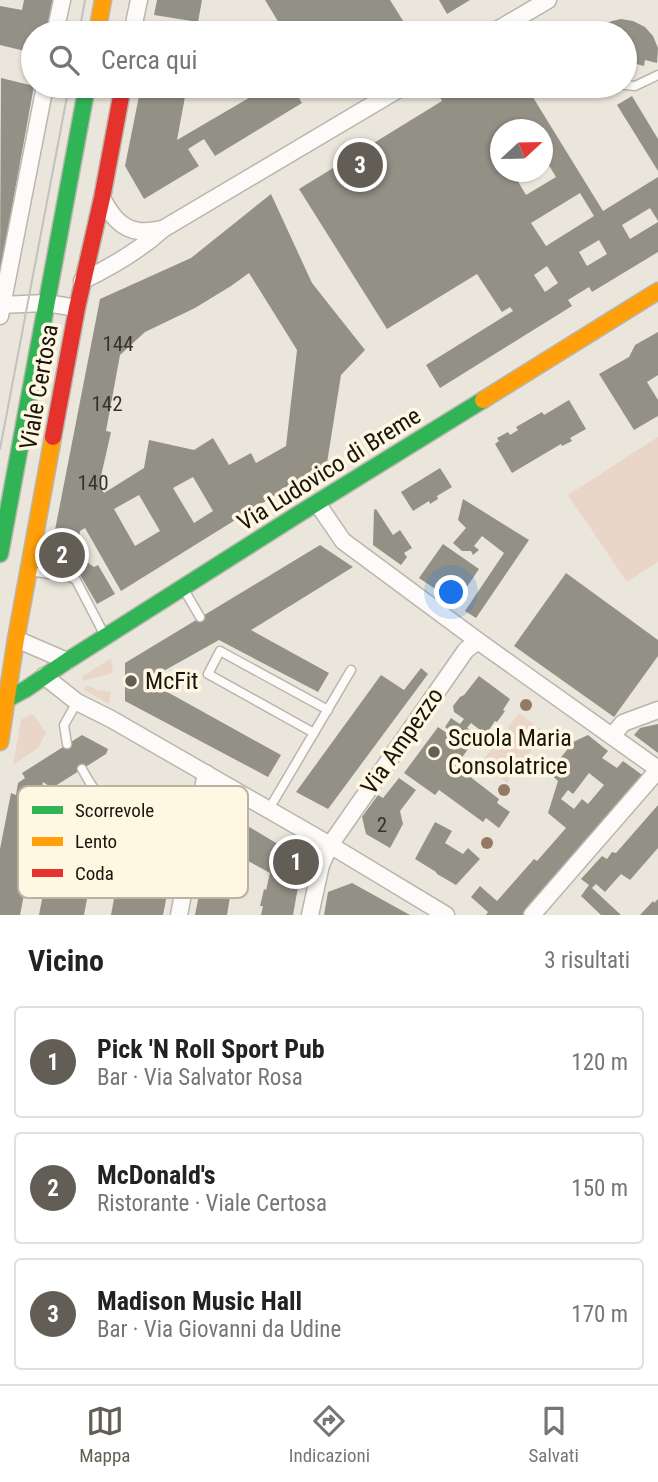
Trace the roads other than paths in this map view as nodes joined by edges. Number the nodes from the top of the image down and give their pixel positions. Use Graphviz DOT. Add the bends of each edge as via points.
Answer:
graph roads {
  1 [pos="62,0"];
  2 [pos="103,0"];
  3 [pos="139,0"];
  4 [pos="548,0"];
  5 [pos="58,21"];
  6 [pos="99,21"];
  7 [pos="135,21"];
  8 [pos="512,21"];
  9 [pos="658,75"];
  10 [pos="637,85"];
  11 [pos="43,98"];
  12 [pos="85,98"];
  13 [pos="120,98"];
  14 [pos="384,98"];
  15 [pos="102,198"];
  16 [pos="163,229"];
  17 [pos="82,281"];
  18 [pos="658,291"];
  19 [pos="46,303"];
  20 [pos="77,308"];
  21 [pos="1,309"];
  22 [pos="317,503"];
  23 [pos="0,554"];
  24 [pos="29,571"];
  25 [pos="183,588"];
  26 [pos="200,617"];
  27 [pos="106,636"];
  28 [pos="16,639"];
  29 [pos="478,640"];
  30 [pos="215,642"];
  31 [pos="220,651"];
  32 [pos="67,661"];
  33 [pos="351,670"];
  34 [pos="44,676"];
  35 [pos="4,701"];
  36 [pos="77,702"];
  37 [pos="328,710"];
  38 [pos="658,710"];
  39 [pos="314,733"];
  40 [pos="612,736"];
  41 [pos="0,742"];
  42 [pos="67,744"];
  43 [pos="82,769"];
  44 [pos="658,769"];
  45 [pos="205,773"];
  46 [pos="91,786"];
  47 [pos="203,786"];
  48 [pos="228,786"];
  49 [pos="248,797"];
  50 [pos="269,809"];
  51 [pos="330,845"];
  52 [pos="310,915"];
  53 [pos="446,915"];
  54 [pos="532,915"];
  1 -- 5 [label="street"];
  2 -- 6 [label="street"];
  3 -- 7 [label="street"];
  4 -- 8 [label="street"];
  9 -- 10 [label="lane"];
  11 -- 21 [label="street"];
  12 -- 19 [label="street, Viale Certosa"];
  13 -- 15 [label="street, Viale Certosa"];
  14 -- 16 [label="street"];
  15 -- 16 [label="street" via="125,226 138,231"];
  15 -- 17 [label="street, Viale Certosa"];
  16 -- 17 [label="street" via="144,246"];
  17 -- 20 [label="street, Viale Certosa"];
  18 -- 22 [label="street, Via Ludovico di Breme"];
  19 -- 20 [label="street"];
  19 -- 21 [label="street"];
  19 -- 23 [label="street, Viale Certosa"];
  20 -- 24 [label="street, Viale Certosa"];
  22 -- 25 [label="street, Via Ludovico di Breme"];
  22 -- 29 [label="street" via="342,540"];
  24 -- 27 [label="lane" via="76,580"];
  24 -- 28 [label="street, Viale Certosa"];
  25 -- 26 [label="lane"];
  25 -- 27 [label="street, Via Ludovico di Breme"];
  27 -- 32 [label="street, Via Ludovico di Breme"];
  28 -- 32 [label="street"];
  28 -- 35 [label="street, Viale Certosa"];
  29 -- 40 [label="street"];
  29 -- 51 [label="street, Via Ampezzo" via="466,650"];
  30 -- 31 [label="lane"];
  31 -- 37 [label="lane"];
  31 -- 39 [label="lane" via="208,674"];
  32 -- 34 [label="street, Via Ludovico di Breme"];
  33 -- 37 [label="lane"];
  34 -- 35 [label="street, Via Ludovico di Breme"];
  34 -- 36 [label="street"];
  35 -- 41 [label="street, Viale Certosa"];
  36 -- 42 [label="lane" via="64,725"];
  36 -- 45 [label="street"];
  37 -- 39 [label="lane"];
  38 -- 40 [label="street" via="623,723"];
  39 -- 50 [label="lane"];
  40 -- 44 [label="street"];
  43 -- 46 [label="lane"];
  44 -- 54 [label="street"];
  45 -- 47 [label="street"];
  45 -- 48 [label="street"];
  49 -- 50 [label="street"];
  50 -- 51 [label="street"];
  51 -- 52 [label="street, Via Ampezzo"];
  51 -- 53 [label="street"];
}
